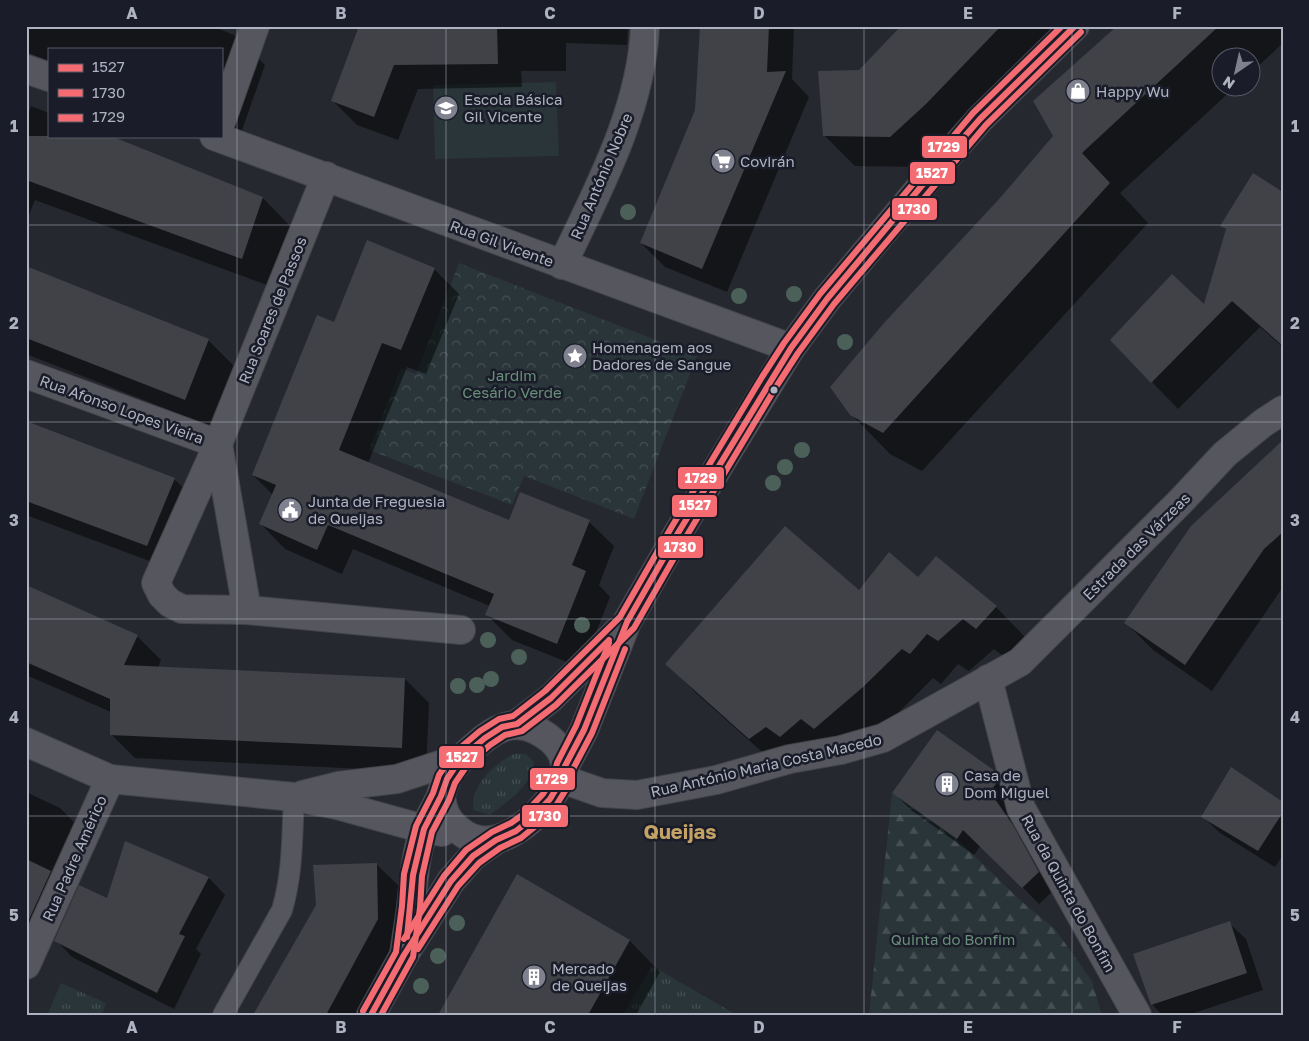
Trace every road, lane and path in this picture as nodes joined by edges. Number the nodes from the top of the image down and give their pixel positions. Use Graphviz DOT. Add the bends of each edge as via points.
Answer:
graph roads {
  1 [pos="255,26"];
  2 [pos="644,26"];
  3 [pos="1075,26"];
  4 [pos="26,69"];
  5 [pos="48,77"];
  6 [pos="222,119"];
  7 [pos="222,135"];
  8 [pos="326,176"];
  9 [pos="562,265"];
  10 [pos="791,348"];
  11 [pos="26,374"];
  12 [pos="1283,410"];
  13 [pos="218,444"];
  14 [pos="247,610"];
  15 [pos="627,622"];
  16 [pos="461,630"];
  17 [pos="988,679"];
  18 [pos="517,724"];
  19 [pos="26,742"];
  20 [pos="461,758"];
  21 [pos="564,773"];
  22 [pos="110,779"];
  23 [pos="441,796"];
  24 [pos="294,797"];
  25 [pos="424,829"];
  26 [pos="465,836"];
  27 [pos="496,840"];
  28 [pos="404,955"];
  29 [pos="26,966"];
  30 [pos="223,1015"];
  31 [pos="371,1015"];
  32 [pos="1137,1015"];
  1 -- 6 [label="street"];
  2 -- 9 [label="street, Rua António Nobre" via="627,118"];
  3 -- 10 [label="street" via="980,119 935,170 827,299"];
  4 -- 5 [label="street"];
  7 -- 8 [label="street, Rua Gil Vicente"];
  8 -- 9 [label="street, Rua Gil Vicente"];
  8 -- 13 [label="street, Rua Soares de Passos"];
  9 -- 10 [label="street, Rua Gil Vicente"];
  10 -- 15 [label="street"];
  11 -- 13 [label="street, Rua Afonso Lopes Vieira"];
  12 -- 17 [label="street, Estrada das Várzeas" via="1225,454 1020,662"];
  13 -- 14 [label="street"];
  13 -- 14 [label="street, Rua Soares de Passos" via="156,583 162,595 182,609"];
  14 -- 16 [label="street, Rua Soares de Passos"];
  15 -- 18 [label="street" via="551,698"];
  15 -- 21 [label="street"];
  17 -- 21 [label="street, Rua António Maria Costa Macedo" via="883,738 716,780 637,795 602,793"];
  17 -- 32 [label="street, Rua da Quinta do Bonfim" via="1021,808"];
  18 -- 20 [label="street" via="502,727"];
  18 -- 21 [label="street" via="550,738 560,750"];
  19 -- 22 [label="street"];
  20 -- 23 [label="street" via="447,778"];
  20 -- 24 [label="street" via="397,779 338,786"];
  21 -- 27 [label="street" via="550,799 531,819 516,831"];
  22 -- 24 [label="street"];
  22 -- 29 [label="street, Rua Padre Américo"];
  23 -- 25 [label="street"];
  23 -- 26 [label="street" via="444,812 451,824"];
  24 -- 25 [label="street" via="337,805"];
  24 -- 30 [label="lane" via="288,892 282,910"];
  25 -- 26 [label="street"];
  25 -- 28 [label="street" via="413,875"];
  26 -- 27 [label="street" via="481,841"];
  27 -- 28 [label="street" via="473,856 451,881"];
  28 -- 31 [label="street"];
}
